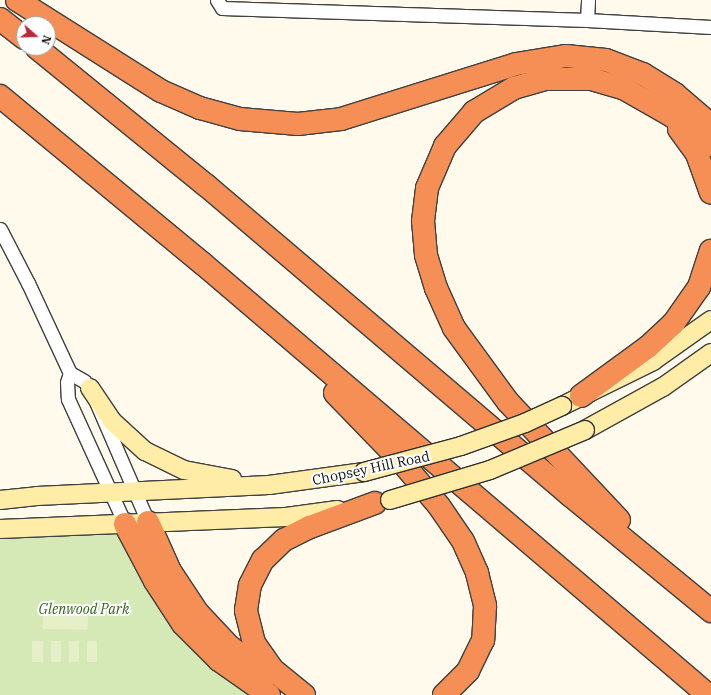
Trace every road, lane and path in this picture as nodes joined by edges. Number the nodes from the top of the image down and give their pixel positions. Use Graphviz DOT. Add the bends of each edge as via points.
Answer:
graph roads {
  1 [pos="17,0"];
  2 [pos="588,0"];
  3 [pos="220,4"];
  4 [pos="0,19"];
  5 [pos="587,20"];
  6 [pos="711,27"];
  7 [pos="16,32"];
  8 [pos="47,56"];
  9 [pos="633,93"];
  10 [pos="0,96"];
  11 [pos="711,125"];
  12 [pos="711,145"];
  13 [pos="711,193"];
  14 [pos="0,229"];
  15 [pos="711,251"];
  16 [pos="241,296"];
  17 [pos="711,320"];
  18 [pos="711,353"];
  19 [pos="70,373"];
  20 [pos="90,388"];
  21 [pos="571,401"];
  22 [pos="269,485"];
  23 [pos="137,492"];
  24 [pos="111,493"];
  25 [pos="0,500"];
  26 [pos="383,502"];
  27 [pos="148,522"];
  28 [pos="126,524"];
  29 [pos="0,529"];
  30 [pos="683,587"];
  31 [pos="711,611"];
  32 [pos="268,695"];
  33 [pos="304,695"];
  34 [pos="444,695"];
  35 [pos="708,695"];
  1 -- 11 [label="highway" via="161,91 200,108 240,119 291,124 341,119 516,64 566,56 606,60 643,74 675,94"];
  2 -- 5 [label="street"];
  3 -- 5 [label="street"];
  4 -- 7 [label="highway"];
  5 -- 6 [label="street"];
  8 -- 30 [label="highway" via="213,191 570,495"];
  9 -- 12 [label="highway" via="672,116"];
  9 -- 13 [label="highway" via="662,112 684,135 697,154"];
  9 -- 30 [label="highway" via="591,79 557,78 514,88 483,105 451,137 434,167 425,198 424,244 432,276 454,328 488,378 530,427"];
  10 -- 16 [label="highway"];
  14 -- 19 [label="street" via="28,282"];
  15 -- 21 [label="highway" via="699,287 673,324 648,347"];
  16 -- 34 [label="highway" via="414,475 448,518 469,552 484,595 485,629 474,661 459,682"];
  16 -- 35 [label="highway"];
  17 -- 21 [label="main road, Chopsey Hill Road" via="653,361"];
  18 -- 26 [label="main road, bridge" via="663,387 585,430 490,470"];
  19 -- 20 [label="street"];
  19 -- 24 [label="street" via="67,382 68,399"];
  20 -- 22 [label="main road" via="122,432 158,458 196,473"];
  20 -- 23 [label="street"];
  21 -- 22 [label="main road, Chopsey Hill Road, bridge" via="462,446 364,472"];
  22 -- 23 [label="main road, Chopsey Hill Road"];
  23 -- 24 [label="main road, Chopsey Hill Road"];
  23 -- 27 [label="street"];
  24 -- 25 [label="main road, Chopsey Hill Road"];
  24 -- 28 [label="street"];
  26 -- 27 [label="main road" via="286,517"];
  26 -- 33 [label="highway" via="310,527 284,540 263,560 250,585 246,610 254,643 273,670"];
  27 -- 28 [label="main road"];
  27 -- 33 [label="highway" via="182,592 213,630 248,661"];
  28 -- 29 [label="main road"];
  28 -- 32 [label="highway" via="155,581 183,624 219,660"];
  30 -- 31 [label="highway"];
}
